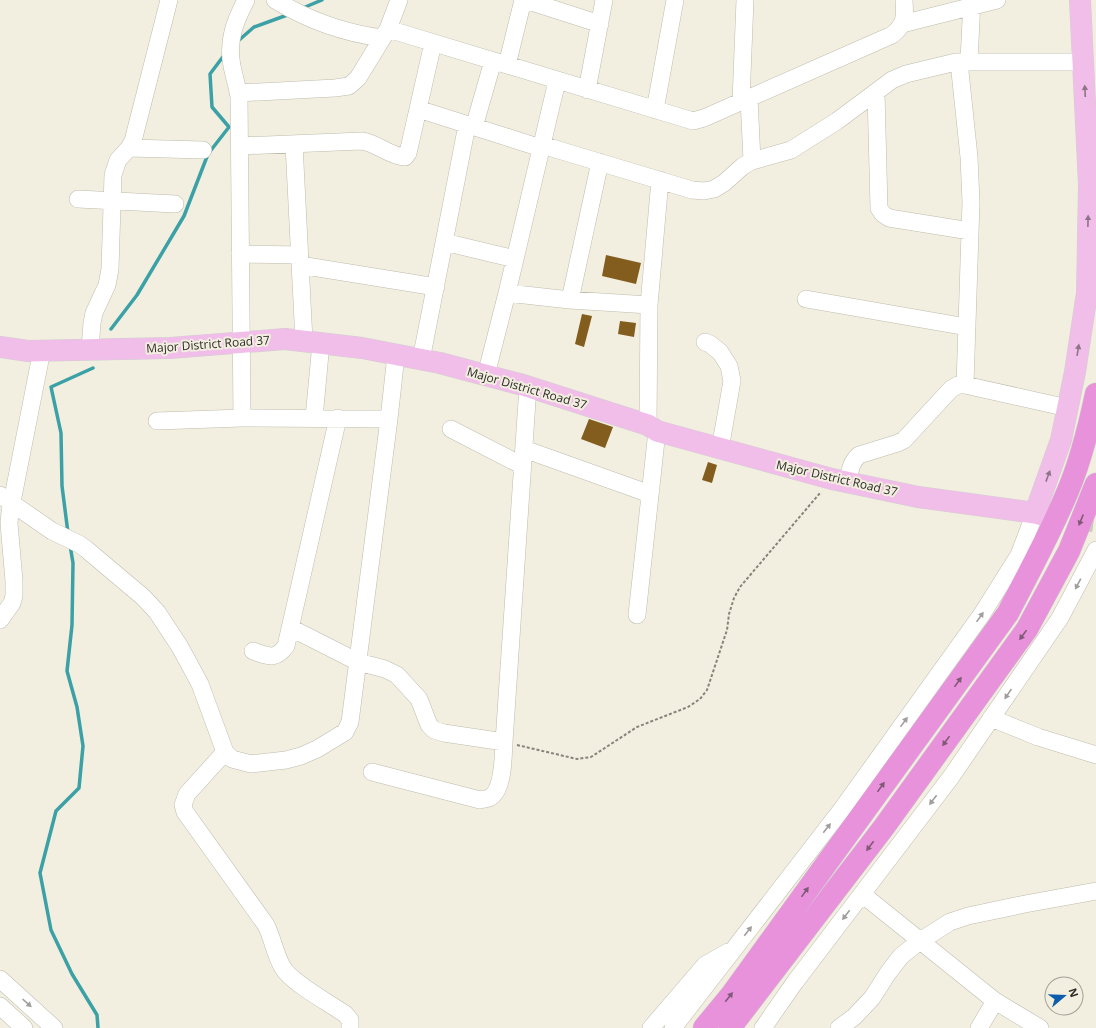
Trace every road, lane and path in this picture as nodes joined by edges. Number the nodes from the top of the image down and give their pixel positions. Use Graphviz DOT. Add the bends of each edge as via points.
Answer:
graph roads {
  1 [pos="169,0"];
  2 [pos="246,0"];
  3 [pos="399,0"];
  4 [pos="524,0"];
  5 [pos="604,0"];
  6 [pos="675,0"];
  7 [pos="745,0"];
  8 [pos="904,0"];
  9 [pos="996,0"];
  10 [pos="1080,0"];
  11 [pos="280,3"];
  12 [pos="972,3"];
  13 [pos="600,24"];
  14 [pos="902,24"];
  15 [pos="385,33"];
  16 [pos="433,43"];
  17 [pos="964,61"];
  18 [pos="1083,62"];
  19 [pos="500,63"];
  20 [pos="557,81"];
  21 [pos="588,90"];
  22 [pos="876,92"];
  23 [pos="238,93"];
  24 [pos="745,100"];
  25 [pos="418,109"];
  26 [pos="655,110"];
  27 [pos="471,126"];
  28 [pos="294,144"];
  29 [pos="239,146"];
  30 [pos="542,146"];
  31 [pos="129,148"];
  32 [pos="203,150"];
  33 [pos="752,161"];
  34 [pos="600,162"];
  35 [pos="660,180"];
  36 [pos="78,199"];
  37 [pos="112,200"];
  38 [pos="175,204"];
  39 [pos="970,231"];
  40 [pos="444,242"];
  41 [pos="240,254"];
  42 [pos="515,259"];
  43 [pos="300,260"];
  44 [pos="436,287"];
  45 [pos="507,293"];
  46 [pos="806,299"];
  47 [pos="570,300"];
  48 [pos="648,305"];
  49 [pos="967,327"];
  50 [pos="312,342"];
  51 [pos="705,342"];
  52 [pos="241,343"];
  53 [pos="0,347"];
  54 [pos="90,349"];
  55 [pos="42,350"];
  56 [pos="396,355"];
  57 [pos="421,360"];
  58 [pos="486,375"];
  59 [pos="965,385"];
  60 [pos="528,386"];
  61 [pos="1096,394"];
  62 [pos="1068,408"];
  63 [pos="242,418"];
  64 [pos="314,418"];
  65 [pos="338,418"];
  66 [pos="389,419"];
  67 [pos="157,421"];
  68 [pos="451,428"];
  69 [pos="652,428"];
  70 [pos="524,449"];
  71 [pos="720,449"];
  72 [pos="523,466"];
  73 [pos="840,481"];
  74 [pos="1096,484"];
  75 [pos="650,494"];
  76 [pos="6,498"];
  77 [pos="1038,514"];
  78 [pos="1096,550"];
  79 [pos="637,615"];
  80 [pos="0,620"];
  81 [pos="291,628"];
  82 [pos="253,651"];
  83 [pos="358,662"];
  84 [pos="991,718"];
  85 [pos="504,742"];
  86 [pos="225,752"];
  87 [pos="1096,755"];
  88 [pos="372,772"];
  89 [pos="1096,891"];
  90 [pos="862,894"];
  91 [pos="920,941"];
  92 [pos="734,949"];
  93 [pos="0,979"];
  94 [pos="995,1002"];
  95 [pos="0,1006"];
  96 [pos="24,1028"];
  97 [pos="54,1028"];
  98 [pos="350,1028"];
  99 [pos="650,1028"];
  100 [pos="673,1028"];
  101 [pos="704,1028"];
  102 [pos="730,1028"];
  103 [pos="763,1028"];
  104 [pos="839,1028"];
  105 [pos="979,1028"];
  106 [pos="1040,1028"];
  1 -- 31 [label="street" via="134,141"];
  2 -- 23 [label="street" via="238,14 230,42 231,65"];
  3 -- 15 [label="street"];
  4 -- 13 [label="street"];
  4 -- 19 [label="street"];
  5 -- 13 [label="street"];
  6 -- 26 [label="street"];
  7 -- 24 [label="street"];
  8 -- 14 [label="street"];
  9 -- 12 [label="street"];
  10 -- 18 [label="main road"];
  11 -- 15 [label="street" via="321,23 366,36"];
  12 -- 14 [label="street"];
  12 -- 17 [label="street"];
  13 -- 21 [label="street"];
  14 -- 24 [label="street" via="892,35"];
  15 -- 16 [label="street"];
  15 -- 23 [label="street" via="358,78 349,86"];
  16 -- 19 [label="street"];
  16 -- 25 [label="street"];
  17 -- 18 [label="street"];
  17 -- 22 [label="street" via="906,74 892,80"];
  17 -- 39 [label="street" via="971,202"];
  62 -- 18 [label="main road, one-way" via="1087,293 1089,185"];
  19 -- 20 [label="street"];
  19 -- 27 [label="street"];
  20 -- 21 [label="street"];
  20 -- 30 [label="street"];
  21 -- 26 [label="street"];
  22 -- 33 [label="street" via="791,150"];
  22 -- 39 [label="street" via="879,208 883,214 889,218"];
  23 -- 29 [label="street"];
  24 -- 26 [label="street" via="693,121"];
  24 -- 33 [label="street"];
  25 -- 27 [label="street"];
  25 -- 28 [label="street" via="405,157 366,142"];
  27 -- 30 [label="street"];
  27 -- 40 [label="street"];
  28 -- 29 [label="street"];
  28 -- 43 [label="street"];
  29 -- 41 [label="street"];
  30 -- 34 [label="street"];
  30 -- 42 [label="street"];
  31 -- 32 [label="street"];
  31 -- 37 [label="street" via="115,167"];
  33 -- 35 [label="street" via="714,189 692,190"];
  34 -- 35 [label="street"];
  34 -- 47 [label="street"];
  35 -- 48 [label="street"];
  36 -- 37 [label="street"];
  37 -- 38 [label="street"];
  37 -- 54 [label="street" via="110,269 105,290 94,313"];
  39 -- 49 [label="street"];
  40 -- 42 [label="street"];
  40 -- 44 [label="street"];
  41 -- 43 [label="street"];
  41 -- 52 [label="street"];
  42 -- 45 [label="street"];
  43 -- 44 [label="street"];
  43 -- 50 [label="street"];
  44 -- 57 [label="street"];
  45 -- 47 [label="street"];
  45 -- 58 [label="street"];
  46 -- 49 [label="street"];
  47 -- 48 [label="street"];
  48 -- 69 [label="street"];
  49 -- 59 [label="street"];
  50 -- 52 [label="main road, Major District Road 37" via="285,339"];
  50 -- 56 [label="main road, Major District Road 37"];
  50 -- 64 [label="street"];
  51 -- 71 [label="street" via="720,352 729,366 732,381"];
  52 -- 54 [label="main road, Major District Road 37" via="170,348"];
  52 -- 63 [label="street"];
  53 -- 55 [label="main road, Major District Road 37"];
  54 -- 55 [label="main road, Major District Road 37"];
  55 -- 76 [label="street"];
  56 -- 57 [label="main road, Major District Road 37"];
  56 -- 66 [label="street"];
  57 -- 58 [label="main road, Major District Road 37"];
  58 -- 60 [label="main road, Major District Road 37"];
  59 -- 62 [label="street"];
  59 -- 73 [label="street" via="951,389 898,444 859,455"];
  60 -- 69 [label="main road, Major District Road 37"];
  60 -- 70 [label="street"];
  101 -- 61 [label="highway, one-way" via="732,994 1008,613 1068,492 1088,432"];
  77 -- 62 [label="main road, one-way"];
  63 -- 64 [label="street"];
  63 -- 67 [label="street"];
  64 -- 65 [label="street"];
  65 -- 66 [label="street"];
  65 -- 81 [label="street"];
  66 -- 83 [label="street"];
  68 -- 72 [label="street"];
  69 -- 71 [label="main road, Major District Road 37"];
  69 -- 75 [label="street"];
  70 -- 72 [label="street"];
  70 -- 75 [label="street"];
  71 -- 73 [label="main road, Major District Road 37"];
  72 -- 85 [label="street"];
  73 -- 77 [label="main road, Major District Road 37" via="918,497"];
  73 -- 85 [label="path" via="740,586 734,598 727,630 707,690 700,699 688,707 637,727 591,757 577,759"];
  74 -- 102 [label="highway, one-way" via="1069,551 1027,629 884,828"];
  75 -- 79 [label="street"];
  76 -- 80 [label="street" via="14,596"];
  76 -- 86 [label="street" via="52,531 86,549 157,612 200,684"];
  92 -- 77 [label="street, one-way" via="842,809 982,614 1019,555"];
  78 -- 84 [label="street, one-way" via="1060,618"];
  81 -- 82 [label="street" via="286,646 275,656 270,657"];
  81 -- 83 [label="street"];
  83 -- 85 [label="street" via="385,668 397,675 419,699 429,725 434,730"];
  83 -- 86 [label="street" via="350,722 345,732 317,750 286,760 251,764 232,759"];
  84 -- 87 [label="street" via="1038,737"];
  84 -- 90 [label="street, one-way" via="951,777"];
  85 -- 88 [label="street" via="501,779 495,794 489,799 480,800"];
  86 -- 98 [label="street" via="187,794 183,805 185,812 266,925 283,968 292,979 345,1014 350,1020"];
  89 -- 91 [label="street" via="968,916 950,922"];
  90 -- 91 [label="street"];
  90 -- 103 [label="street, one-way"];
  91 -- 94 [label="street"];
  91 -- 104 [label="street" via="901,956 872,998"];
  92 -- 99 [label="street" via="705,965"];
  92 -- 100 [label="street"];
  93 -- 97 [label="street, one-way"];
  94 -- 105 [label="street"];
  94 -- 106 [label="street"];
  95 -- 96 [label="street"];
}
